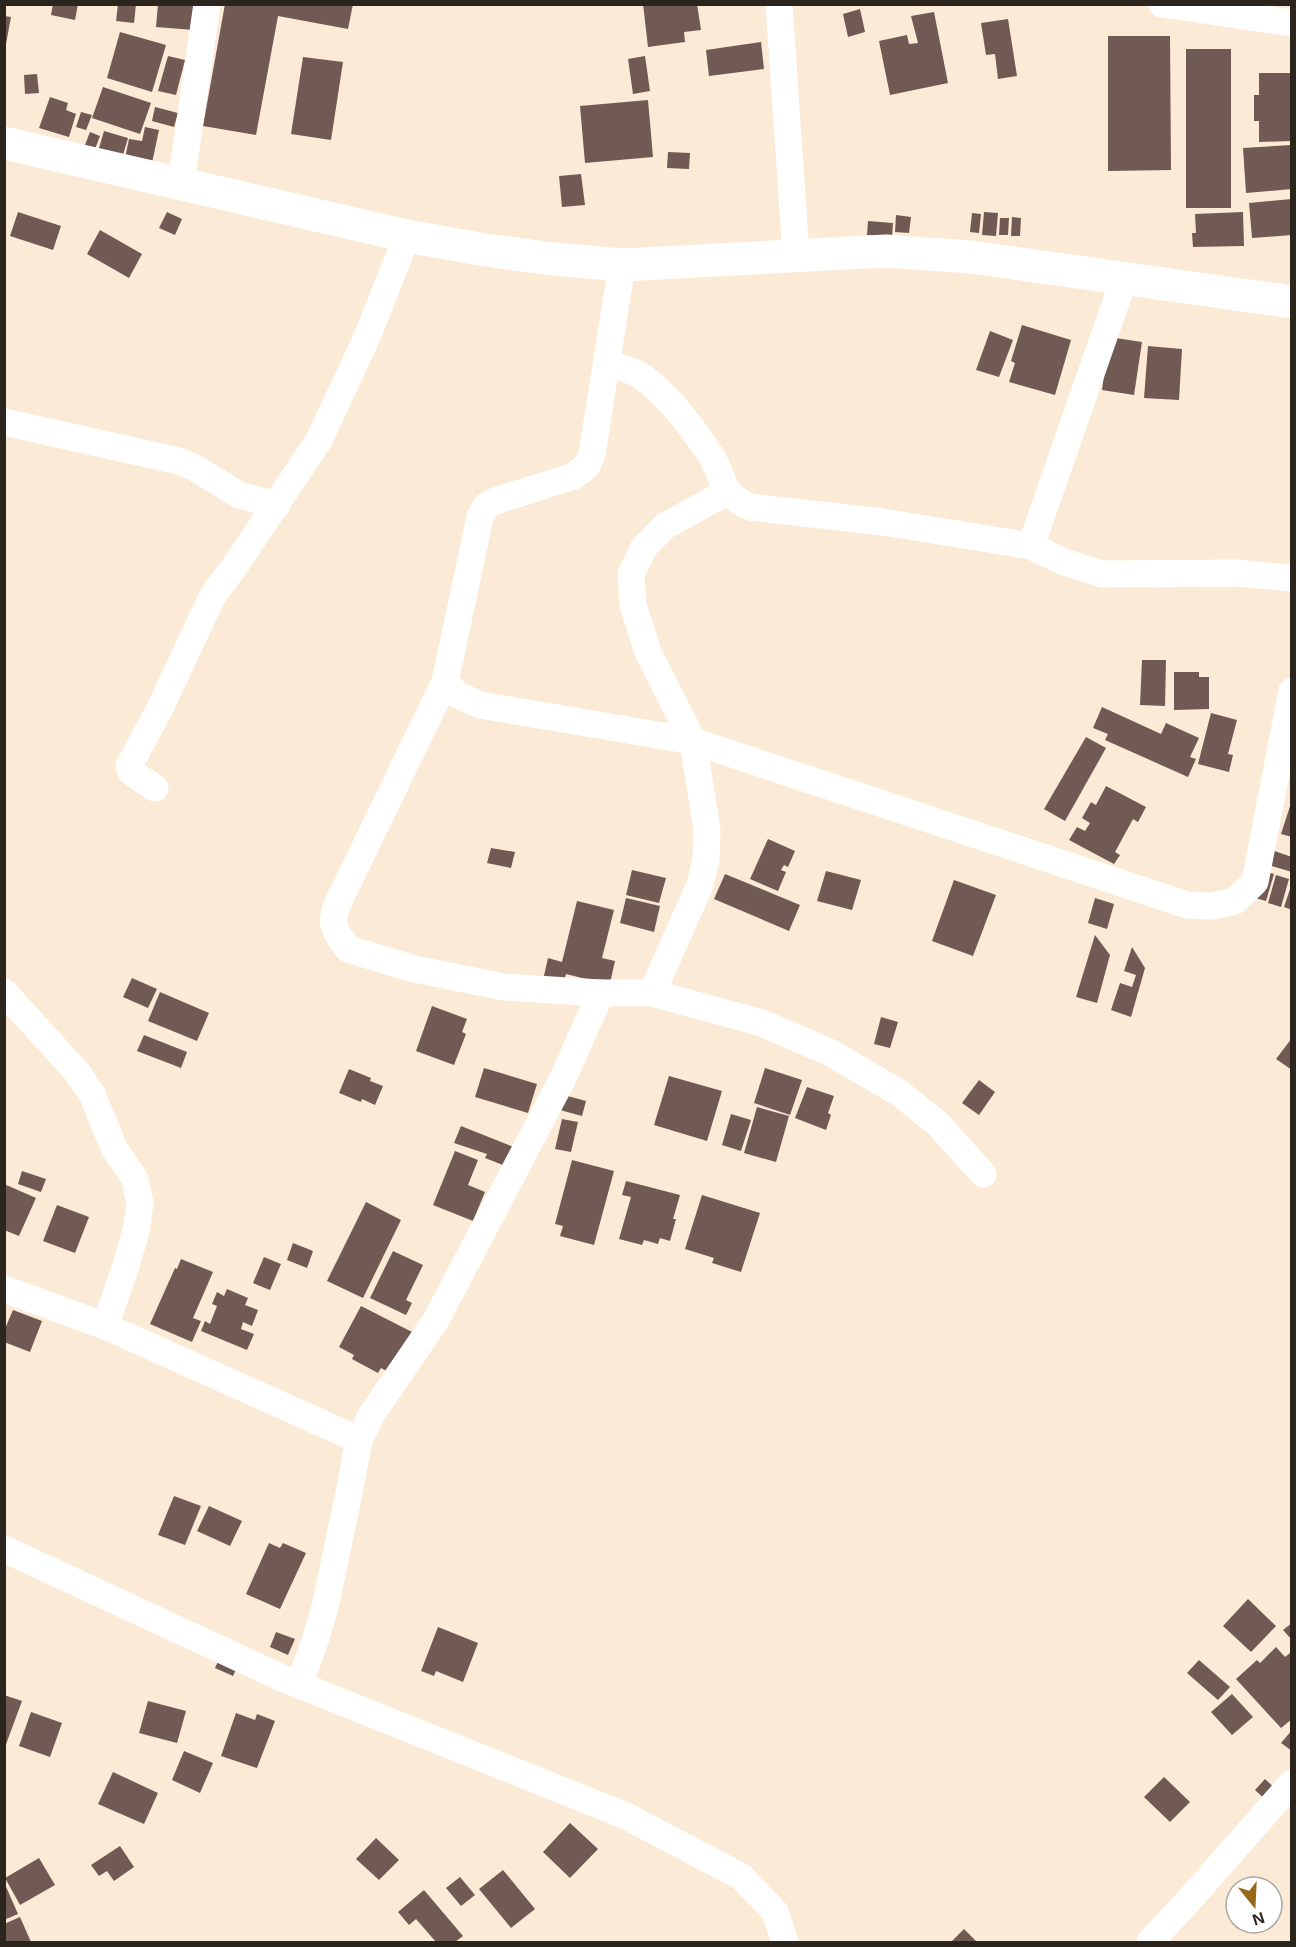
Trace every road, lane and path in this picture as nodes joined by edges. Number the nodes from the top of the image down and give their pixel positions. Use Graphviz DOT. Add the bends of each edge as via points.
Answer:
graph roads {
  1 [pos="207,4"];
  2 [pos="779,4"];
  3 [pos="1162,4"];
  4 [pos="1292,22"];
  5 [pos="4,143"];
  6 [pos="181,183"];
  7 [pos="407,237"];
  8 [pos="796,255"];
  9 [pos="622,265"];
  10 [pos="1125,279"];
  11 [pos="1292,302"];
  12 [pos="607,363"];
  13 [pos="4,422"];
  14 [pos="727,492"];
  15 [pos="277,505"];
  16 [pos="1031,546"];
  17 [pos="1292,578"];
  18 [pos="445,682"];
  19 [pos="1292,691"];
  20 [pos="693,741"];
  21 [pos="155,788"];
  22 [pos="4,992"];
  23 [pos="601,993"];
  24 [pos="652,993"];
  25 [pos="983,1174"];
  26 [pos="4,1289"];
  27 [pos="105,1326"];
  28 [pos="359,1440"];
  29 [pos="4,1549"];
  30 [pos="299,1685"];
  31 [pos="1292,1783"];
  32 [pos="785,1942"];
  33 [pos="1150,1942"];
  1 -- 6 [label="street"];
  2 -- 8 [label="street"];
  3 -- 4 [label="street"];
  5 -- 6 [label="street"];
  6 -- 7 [label="street"];
  7 -- 9 [label="street"];
  7 -- 15 [label="street" via="367,337 319,440"];
  8 -- 9 [label="street"];
  8 -- 10 [label="street" via="907,252"];
  9 -- 12 [label="street"];
  10 -- 11 [label="street"];
  10 -- 16 [label="street"];
  12 -- 14 [label="street" via="636,373 658,389 711,455"];
  12 -- 18 [label="street" via="587,466 574,476 495,501 480,517"];
  13 -- 15 [label="street" via="179,461 239,495"];
  14 -- 16 [label="street" via="750,507 883,522"];
  14 -- 20 [label="street" via="665,526 644,547 632,574 633,605 648,652"];
  15 -- 21 [label="street" via="213,595 129,766 131,772"];
  16 -- 17 [label="street" via="1102,574 1236,573"];
  18 -- 20 [label="street" via="458,695 480,705"];
  18 -- 23 [label="street" via="336,907 333,921 337,933 348,949 414,969 504,987"];
  19 -- 20 [label="street" via="1255,882 1235,901 1212,906 1187,905"];
  20 -- 24 [label="street" via="707,831 706,859 700,885"];
  22 -- 27 [label="street" via="82,1079 114,1148 135,1179 140,1203 136,1231"];
  23 -- 24 [label="street"];
  23 -- 28 [label="street" via="562,1080 436,1320 372,1414"];
  24 -- 25 [label="street" via="762,1023 831,1053 901,1094 938,1124"];
  26 -- 27 [label="street"];
  27 -- 28 [label="street"];
  28 -- 30 [label="street" via="324,1607"];
  29 -- 30 [label="street"];
  30 -- 32 [label="street" via="626,1816 742,1877 776,1912"];
  31 -- 33 [label="street"];
}
